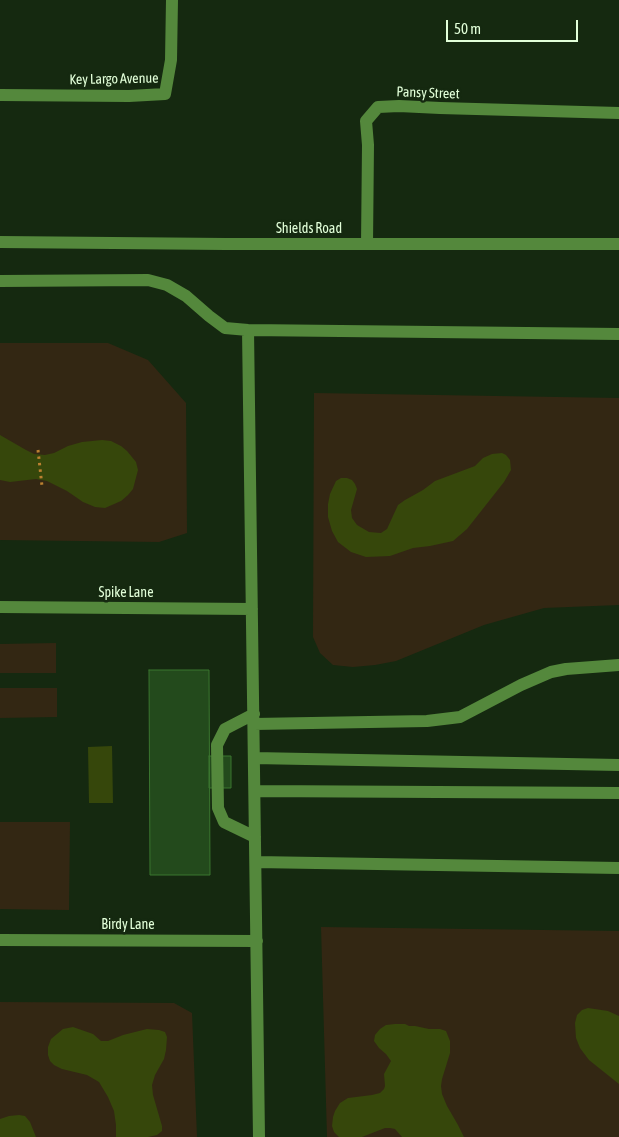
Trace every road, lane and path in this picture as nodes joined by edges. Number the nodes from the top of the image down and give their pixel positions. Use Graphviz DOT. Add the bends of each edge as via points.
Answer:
graph roads {
  1 [pos="172,0"];
  2 [pos="0,94"];
  3 [pos="619,113"];
  4 [pos="0,242"];
  5 [pos="368,244"];
  6 [pos="619,244"];
  7 [pos="0,281"];
  8 [pos="248,330"];
  9 [pos="619,334"];
  10 [pos="38,450"];
  11 [pos="42,486"];
  12 [pos="0,607"];
  13 [pos="252,609"];
  14 [pos="619,665"];
  15 [pos="254,719"];
  16 [pos="254,758"];
  17 [pos="619,765"];
  18 [pos="255,791"];
  19 [pos="619,793"];
  20 [pos="255,837"];
  21 [pos="256,862"];
  22 [pos="619,868"];
  23 [pos="0,940"];
  24 [pos="256,940"];
  25 [pos="259,1137"];
  1 -- 2 [label="street, Key Largo Avenue" via="165,94"];
  3 -- 5 [label="street, Pansy Street" via="378,107 366,121"];
  4 -- 5 [label="street, Shields Road"];
  5 -- 6 [label="street, Shields Road"];
  7 -- 8 [label="street" via="148,280 167,285 186,296 225,328"];
  8 -- 9 [label="street"];
  8 -- 13 [label="street"];
  10 -- 11 [label="path"];
  12 -- 13 [label="street, Spike Lane"];
  13 -- 15 [label="street"];
  14 -- 15 [label="street" via="551,672 460,717 428,721"];
  15 -- 16 [label="street"];
  15 -- 20 [label="street" via="225,729 217,745 218,808 224,822"];
  16 -- 17 [label="street"];
  16 -- 18 [label="street"];
  18 -- 19 [label="street"];
  18 -- 20 [label="street"];
  20 -- 21 [label="street"];
  21 -- 22 [label="street"];
  21 -- 24 [label="street"];
  23 -- 24 [label="street, Birdy Lane"];
  24 -- 25 [label="street"];
}
